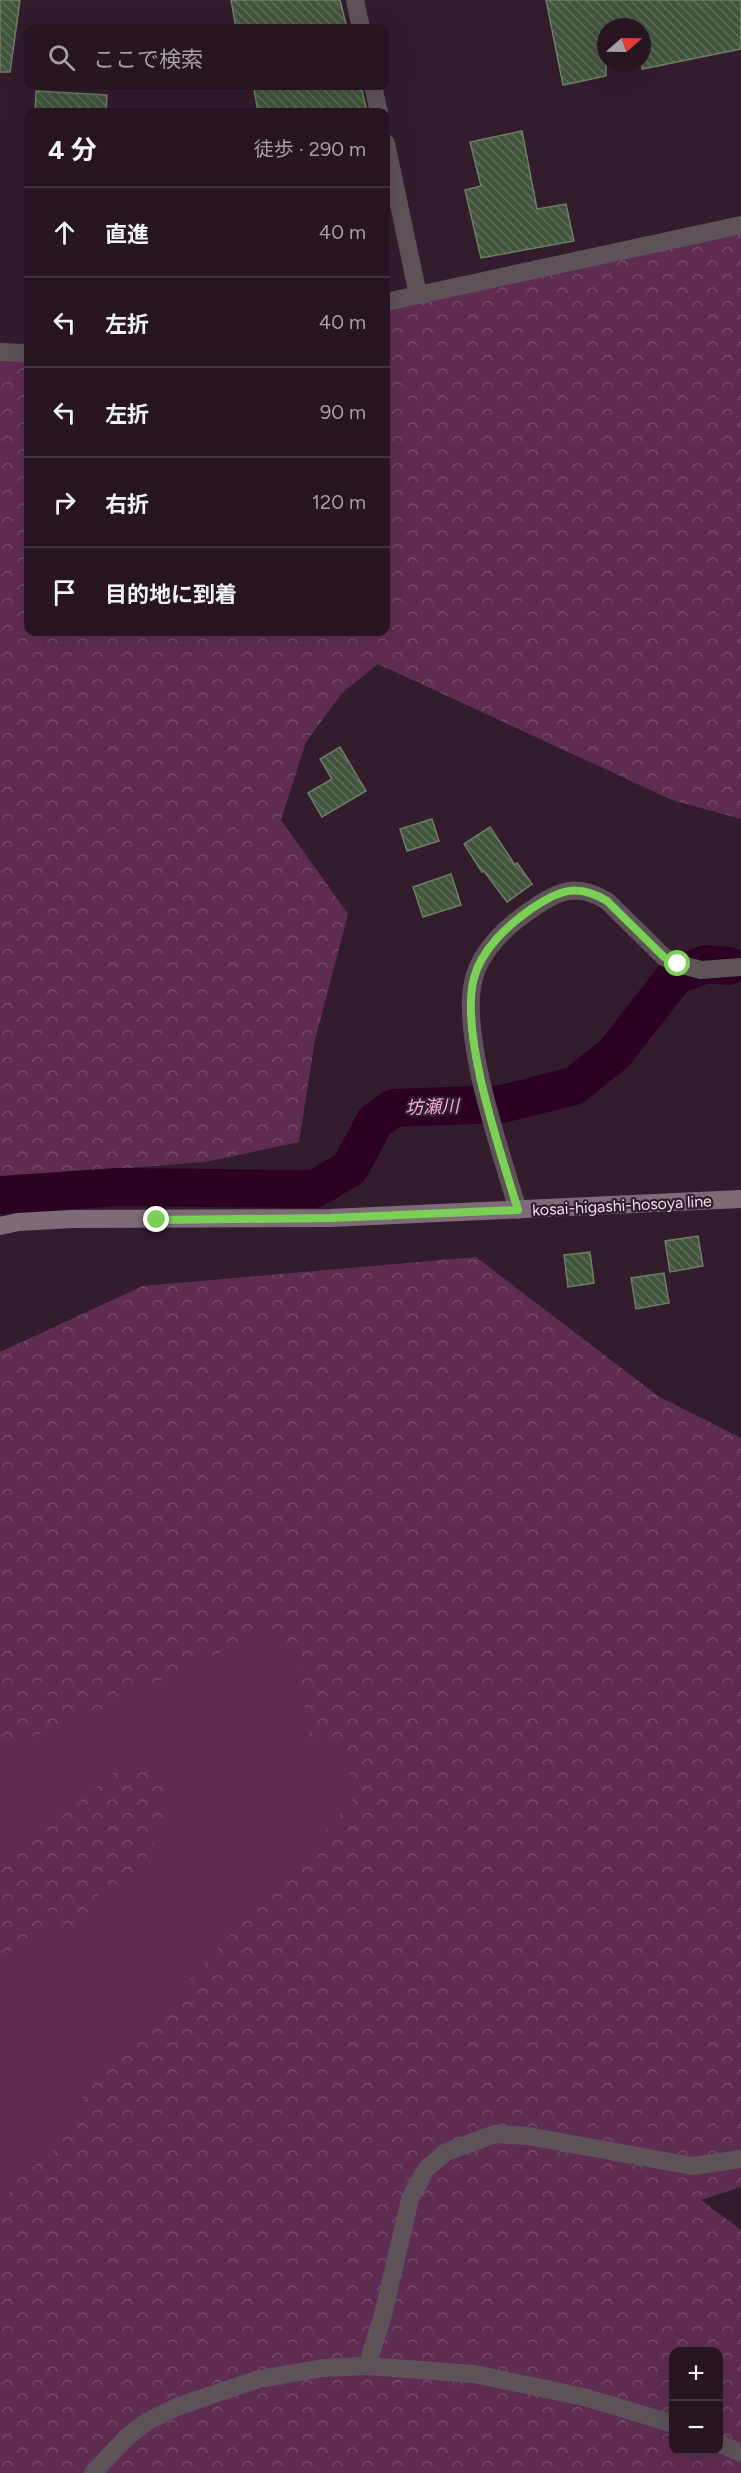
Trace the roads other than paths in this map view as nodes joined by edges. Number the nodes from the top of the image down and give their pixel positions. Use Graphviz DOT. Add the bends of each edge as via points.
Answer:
graph roads {
  1 [pos="355,0"];
  2 [pos="360,24"];
  3 [pos="374,90"];
  4 [pos="378,108"];
  5 [pos="390,163"];
  6 [pos="741,225"];
  7 [pos="417,295"];
  8 [pos="390,301"];
  9 [pos="0,352"];
  10 [pos="24,353"];
  11 [pos="741,967"];
  12 [pos="741,1199"];
  13 [pos="518,1210"];
  14 [pos="0,1226"];
  15 [pos="741,2159"];
  16 [pos="367,2366"];
  17 [pos="669,2422"];
  18 [pos="723,2445"];
  19 [pos="741,2453"];
  20 [pos="93,2473"];
  1 -- 2 [label="street"];
  3 -- 4 [label="street"];
  5 -- 7 [label="street"];
  6 -- 7 [label="street"];
  7 -- 8 [label="street"];
  9 -- 10 [label="street"];
  11 -- 13 [label="street" via="701,970 664,957 607,901 579,889 527,912 488,950 474,975 473,1033 483,1090"];
  12 -- 13 [label="main road, kosai-higashi-hosoya line"];
  13 -- 14 [label="main road, kosai-higashi-hosoya line" via="330,1218 73,1219"];
  15 -- 16 [label="street" via="692,2166 528,2136 495,2134 446,2152 426,2169 410,2199"];
  16 -- 17 [label="street" via="474,2374 584,2397"];
  16 -- 20 [label="street" via="323,2368 260,2379 179,2406 148,2421"];
  18 -- 19 [label="street"];
}
